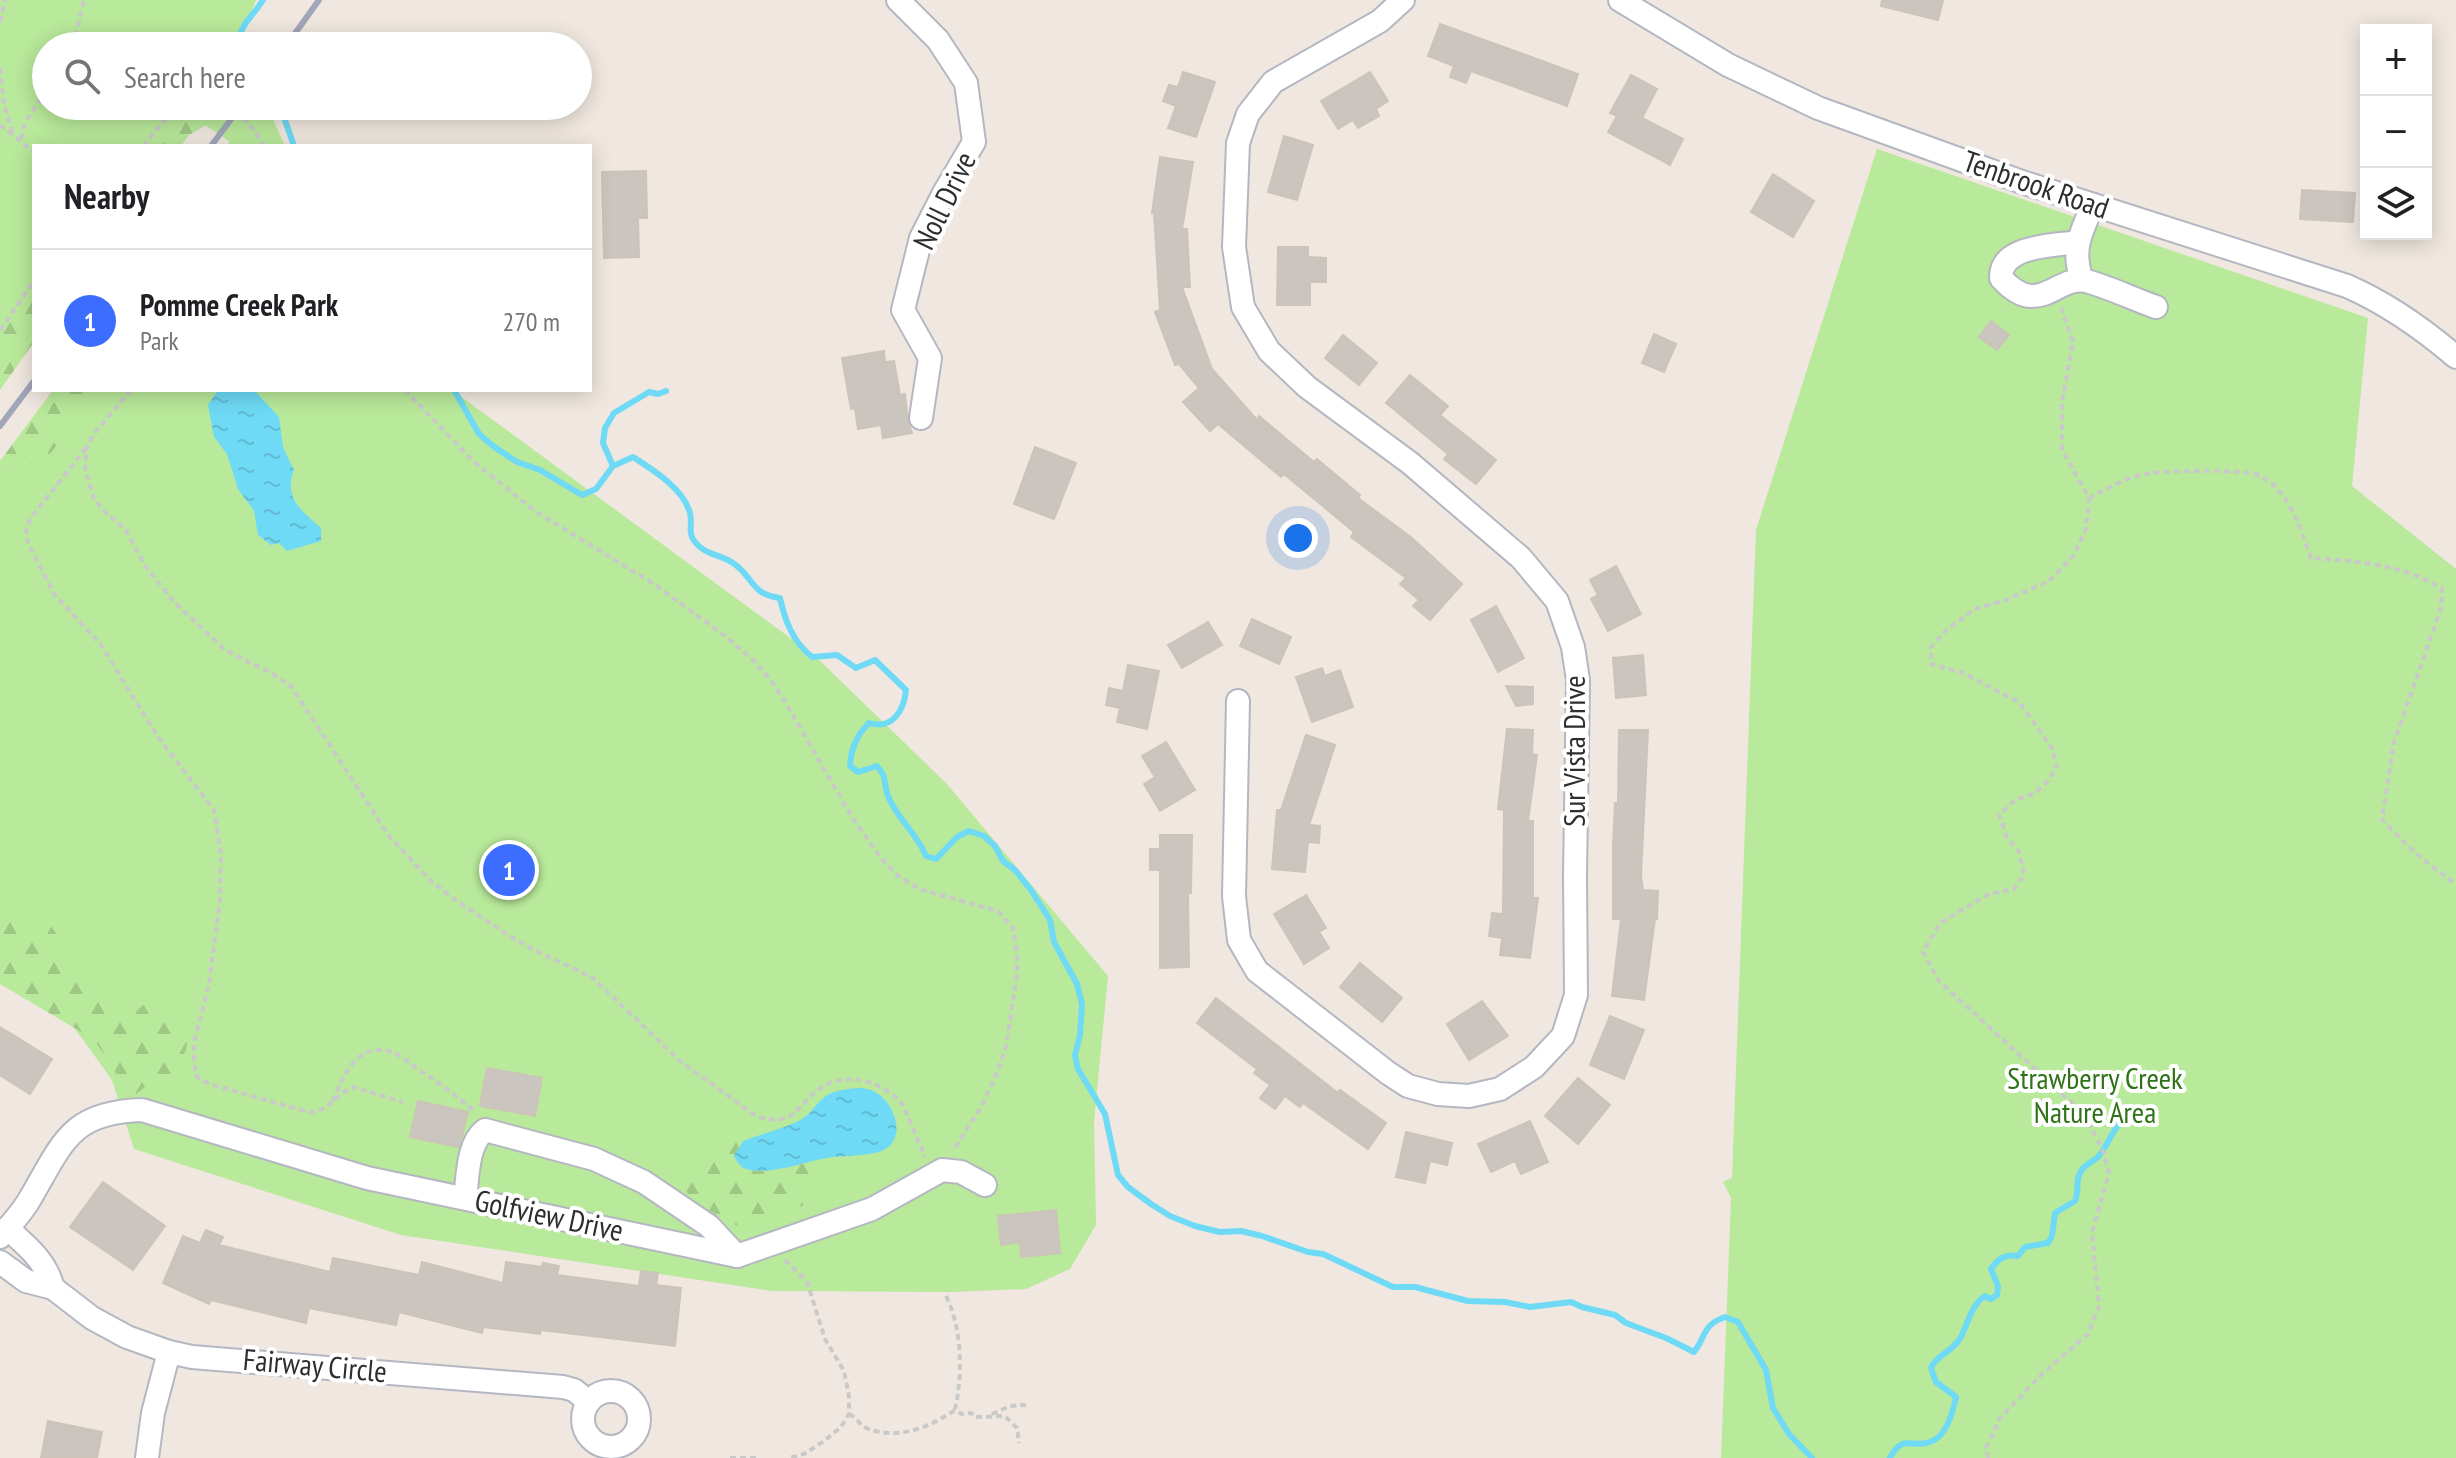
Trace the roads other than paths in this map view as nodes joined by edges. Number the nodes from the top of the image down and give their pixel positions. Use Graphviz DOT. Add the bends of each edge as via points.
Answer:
graph roads {
  1 [pos="898,0"];
  2 [pos="1403,0"];
  3 [pos="1620,0"];
  4 [pos="2093,205"];
  5 [pos="2077,242"];
  6 [pos="2082,280"];
  7 [pos="2156,307"];
  8 [pos="2456,357"];
  9 [pos="921,418"];
  10 [pos="1238,701"];
  11 [pos="985,1185"];
  12 [pos="465,1198"];
  13 [pos="4,1233"];
  14 [pos="36,1254"];
  15 [pos="737,1256"];
  16 [pos="9,1268"];
  17 [pos="53,1288"];
  18 [pos="169,1352"];
  19 [pos="589,1402"];
  20 [pos="147,1458"];
  1 -- 9 [label="street, Noll Drive" via="938,40 966,83 974,142 921,238 903,310 930,358"];
  2 -- 10 [label="street, Sur Vista Drive" via="1380,21 1273,82 1248,114 1238,143 1234,247 1243,307 1269,351 1521,558 1557,601 1578,680 1576,995 1563,1036 1534,1067 1500,1089 1469,1096 1408,1086 1257,971 1239,940 1234,896"];
  3 -- 4 [label="street, Tenbrook Road" via="1788,95"];
  4 -- 5 [label="street"];
  4 -- 8 [label="street, Tenbrook Road" via="2347,286 2406,318"];
  5 -- 6 [label="street"];
  5 -- 6 [label="street" via="2010,256 2001,278 2033,296"];
  6 -- 7 [label="street"];
  11 -- 15 [label="street" via="961,1172 937,1173 872,1209"];
  12 -- 13 [label="street, Golfview Drive" via="367,1178 142,1110 118,1111 78,1126"];
  12 -- 15 [label="street, Golfview Drive"];
  12 -- 15 [label="street" via="473,1147 485,1130 594,1159 644,1182 709,1226"];
  13 -- 14 [label="street, Fairway Circle"];
  14 -- 16 [label="street"];
  14 -- 17 [label="street, Fairway Circle"];
  16 -- 17 [label="street, Fairway Circle"];
  17 -- 18 [label="street, Fairway Circle" via="107,1327"];
  18 -- 19 [label="street, Fairway Circle" via="563,1387"];
  18 -- 20 [label="street"];
}
